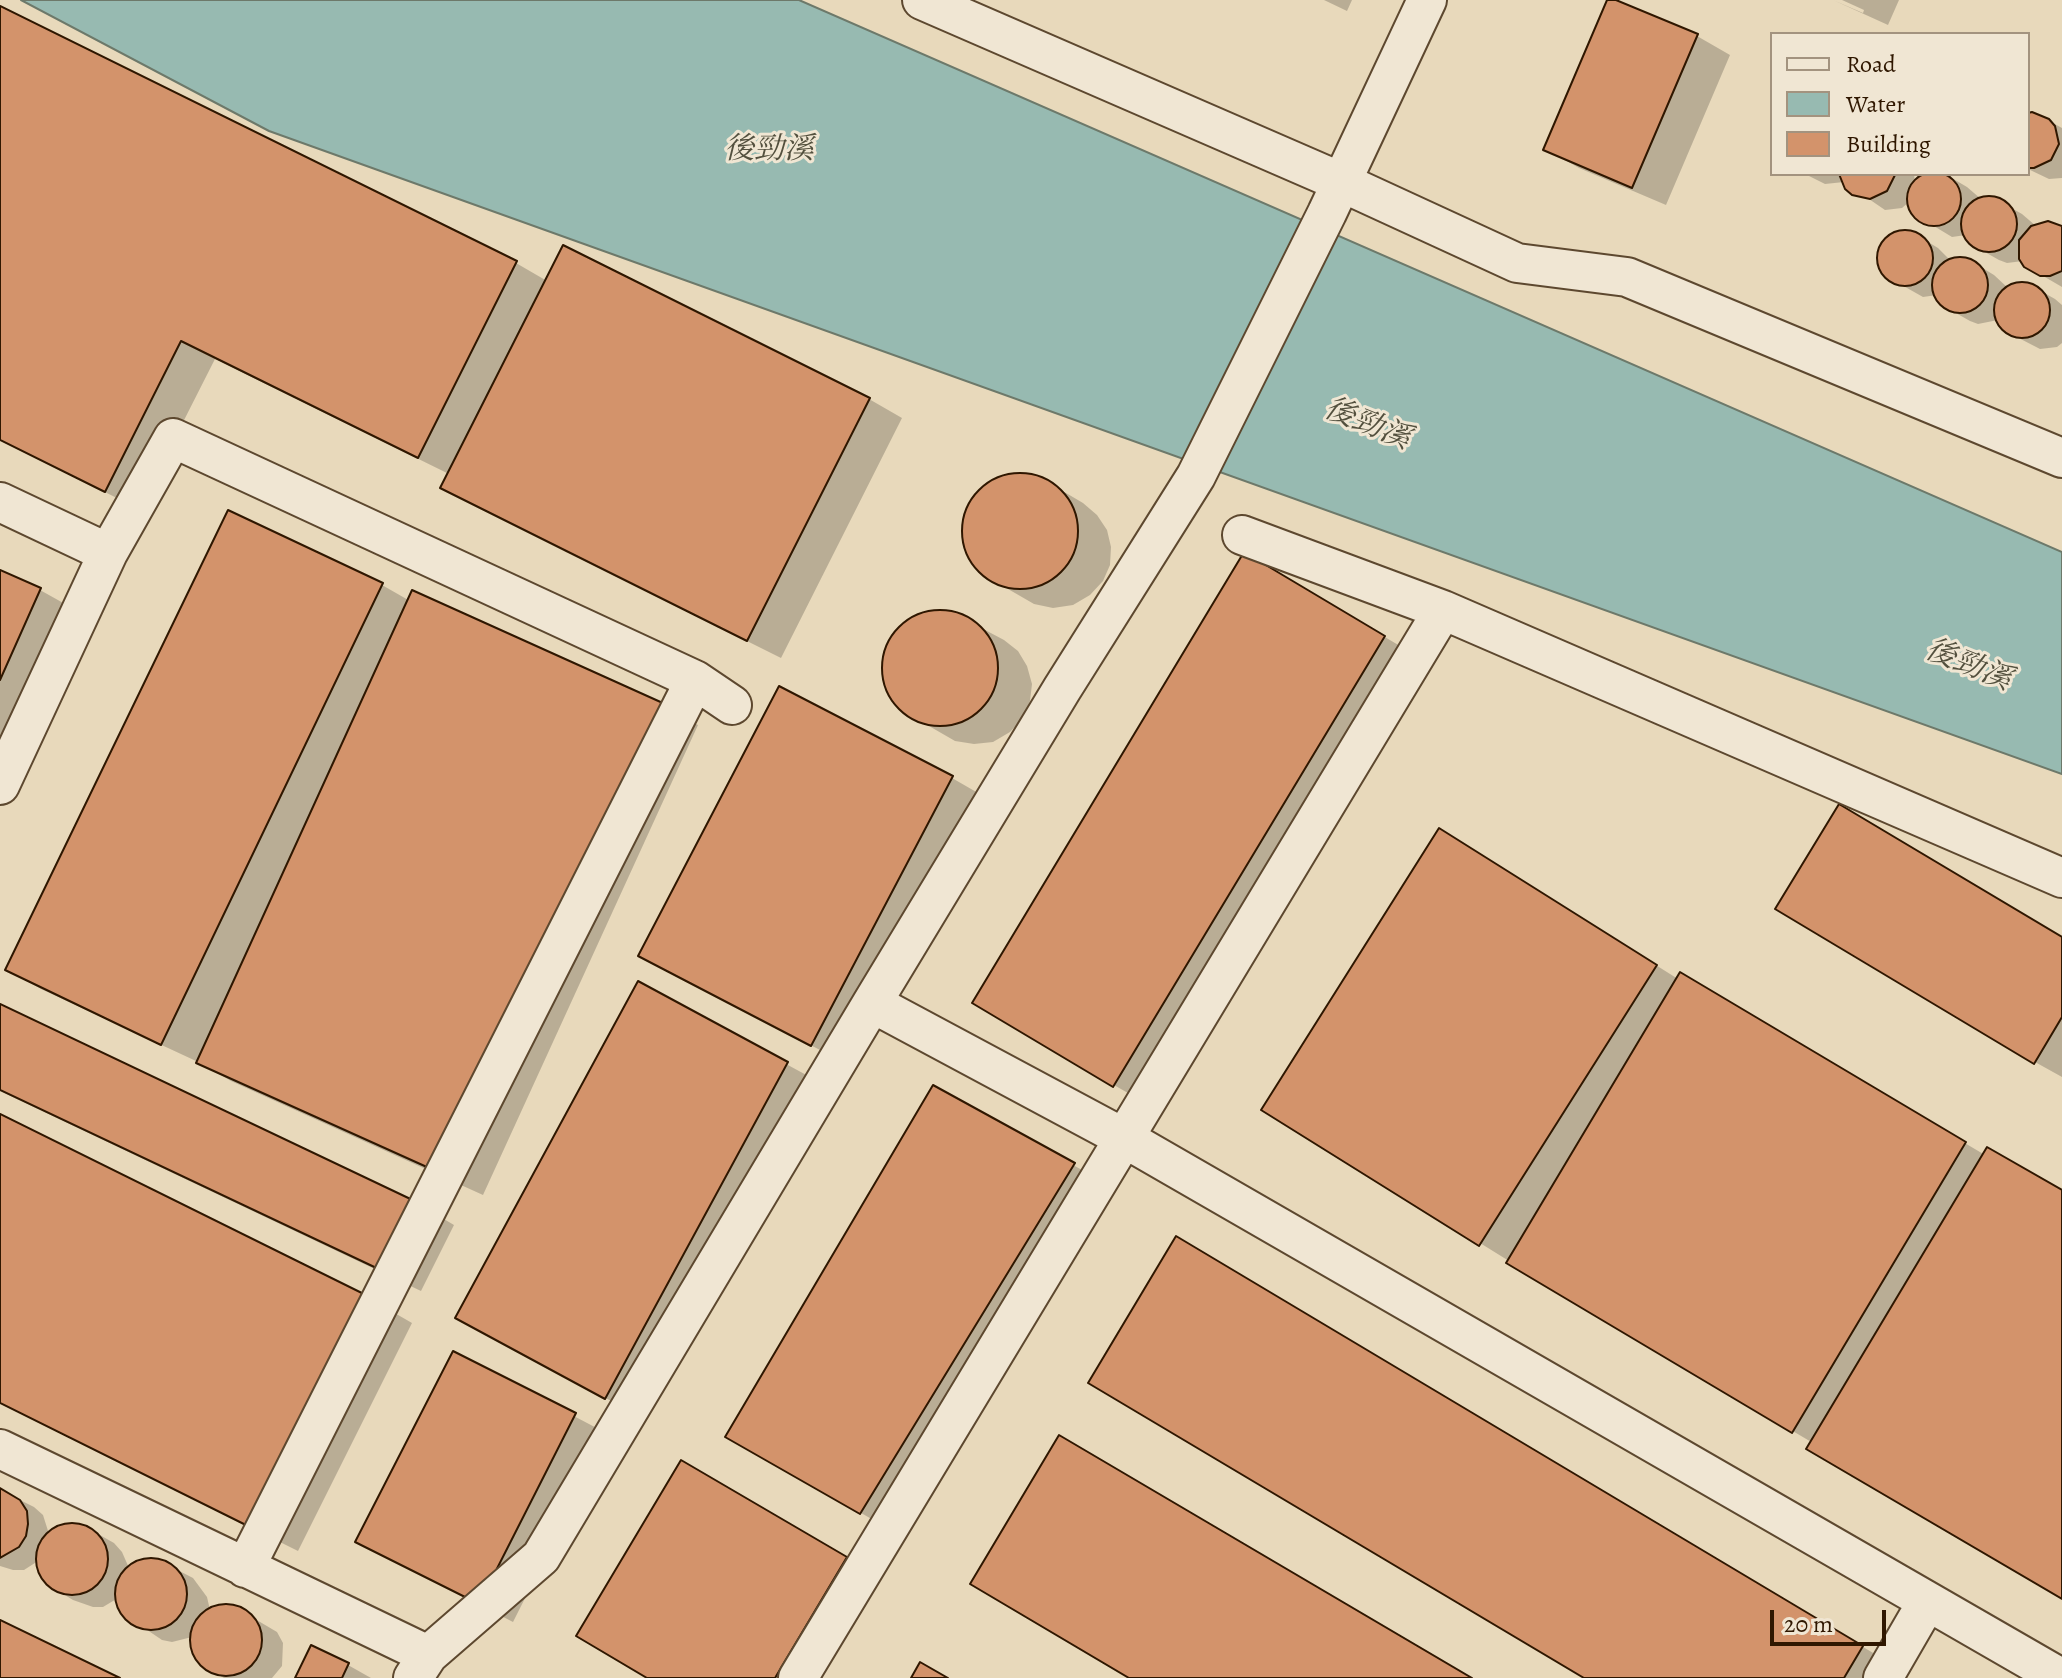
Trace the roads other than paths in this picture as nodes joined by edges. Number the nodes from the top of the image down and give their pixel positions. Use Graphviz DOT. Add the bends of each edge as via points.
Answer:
graph roads {
  1 [pos="922,0"];
  2 [pos="1427,0"];
  3 [pos="1334,197"];
  4 [pos="2062,458"];
  5 [pos="0,502"];
  6 [pos="1242,535"];
  7 [pos="108,553"];
  8 [pos="1443,610"];
  9 [pos="695,680"];
  10 [pos="732,705"];
  11 [pos="0,785"];
  12 [pos="2062,878"];
  13 [pos="872,1003"];
  14 [pos="1124,1138"];
  15 [pos="0,1449"];
  16 [pos="245,1568"];
  17 [pos="1927,1602"];
  18 [pos="420,1667"];
  19 [pos="798,1678"];
  20 [pos="1883,1678"];
  21 [pos="2061,1678"];
  1 -- 3 [label="lane"];
  2 -- 3 [label="lane"];
  3 -- 4 [label="lane" via="1517,263 1627,277"];
  3 -- 13 [label="lane" via="1196,476"];
  5 -- 7 [label="lane"];
  6 -- 8 [label="lane"];
  7 -- 9 [label="lane" via="173,438"];
  7 -- 11 [label="lane"];
  8 -- 12 [label="lane"];
  8 -- 14 [label="lane"];
  9 -- 10 [label="lane"];
  9 -- 16 [label="lane"];
  13 -- 14 [label="lane"];
  13 -- 18 [label="lane" via="541,1557"];
  14 -- 17 [label="lane"];
  14 -- 19 [label="lane"];
  15 -- 16 [label="lane"];
  16 -- 18 [label="lane"];
  17 -- 20 [label="lane"];
  17 -- 21 [label="lane"];
}
